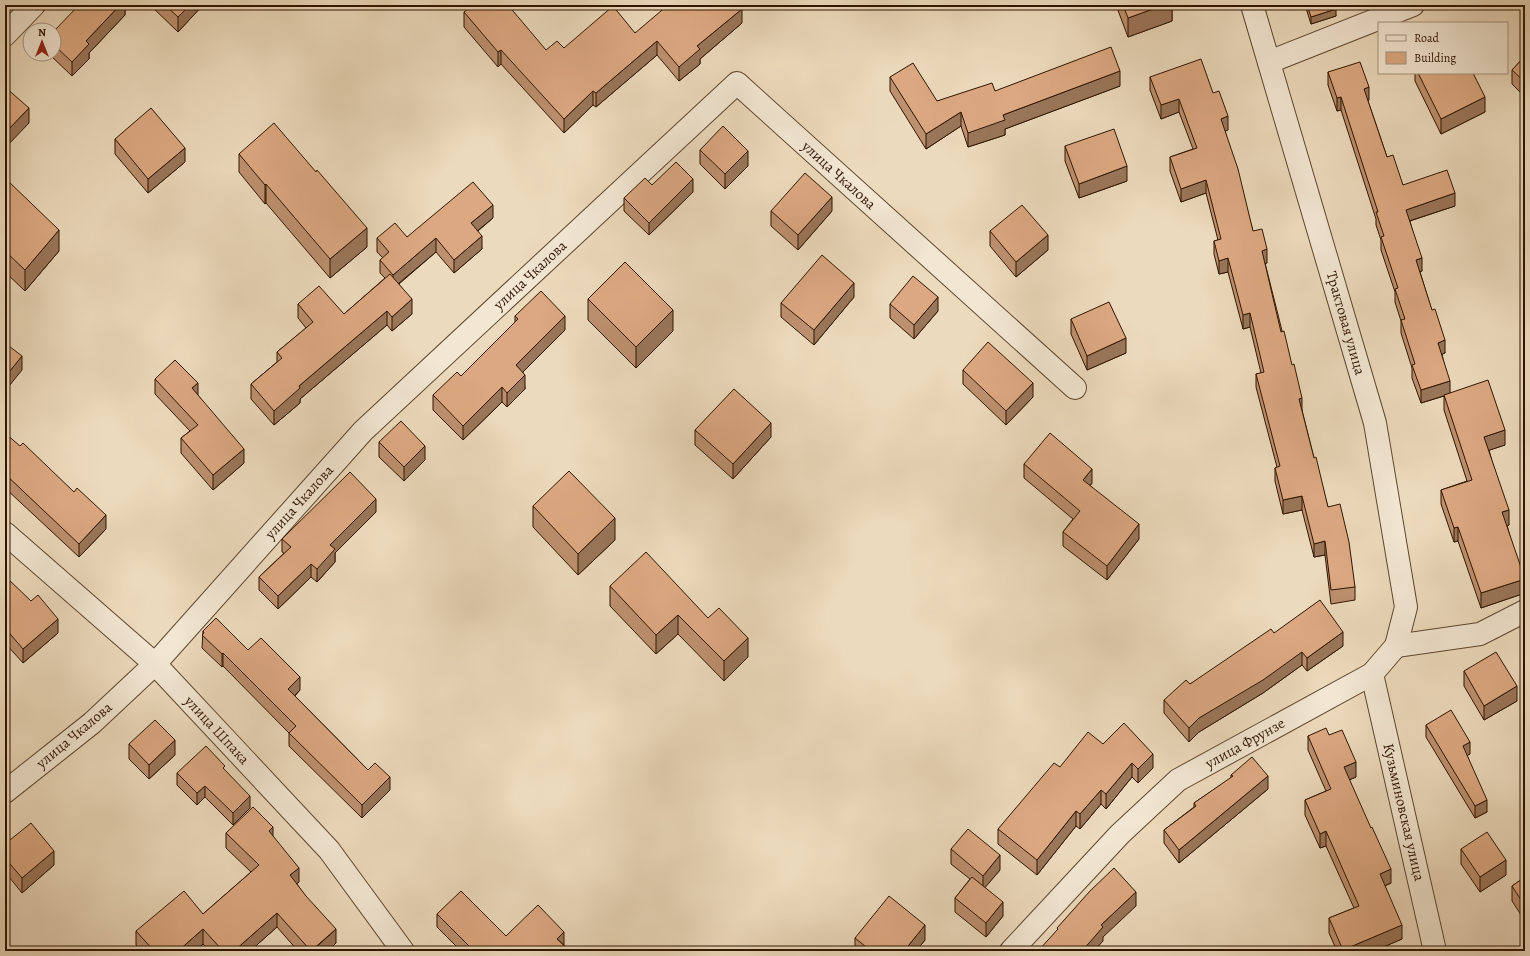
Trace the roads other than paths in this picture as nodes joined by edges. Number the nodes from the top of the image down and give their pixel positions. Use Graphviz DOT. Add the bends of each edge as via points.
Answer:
graph roads {
  1 [pos="34,5"];
  2 [pos="1252,5"];
  3 [pos="1413,5"];
  4 [pos="5,35"];
  5 [pos="1269,62"];
  6 [pos="1074,388"];
  7 [pos="5,533"];
  8 [pos="1525,611"];
  9 [pos="1396,646"];
  10 [pos="155,664"];
  11 [pos="1372,674"];
  12 [pos="5,792"];
  13 [pos="403,951"];
  14 [pos="1012,951"];
  15 [pos="1435,951"];
  1 -- 4 [label="street"];
  2 -- 5 [label="street, Трактовая улица"];
  3 -- 5 [label="street"];
  5 -- 9 [label="street, Трактовая улица" via="1375,423 1406,607"];
  6 -- 10 [label="street, улица Чкалова" via="736,83 364,431"];
  7 -- 10 [label="street, улица Шпака"];
  8 -- 9 [label="street" via="1480,634"];
  9 -- 11 [label="street, улица Фрунзе"];
  10 -- 12 [label="street, улица Чкалова" via="92,723"];
  10 -- 13 [label="street, улица Шпака" via="329,850"];
  11 -- 14 [label="street, улица Фрунзе" via="1178,780 1120,834"];
  11 -- 15 [label="street, Кузьминовская улица"];
}
